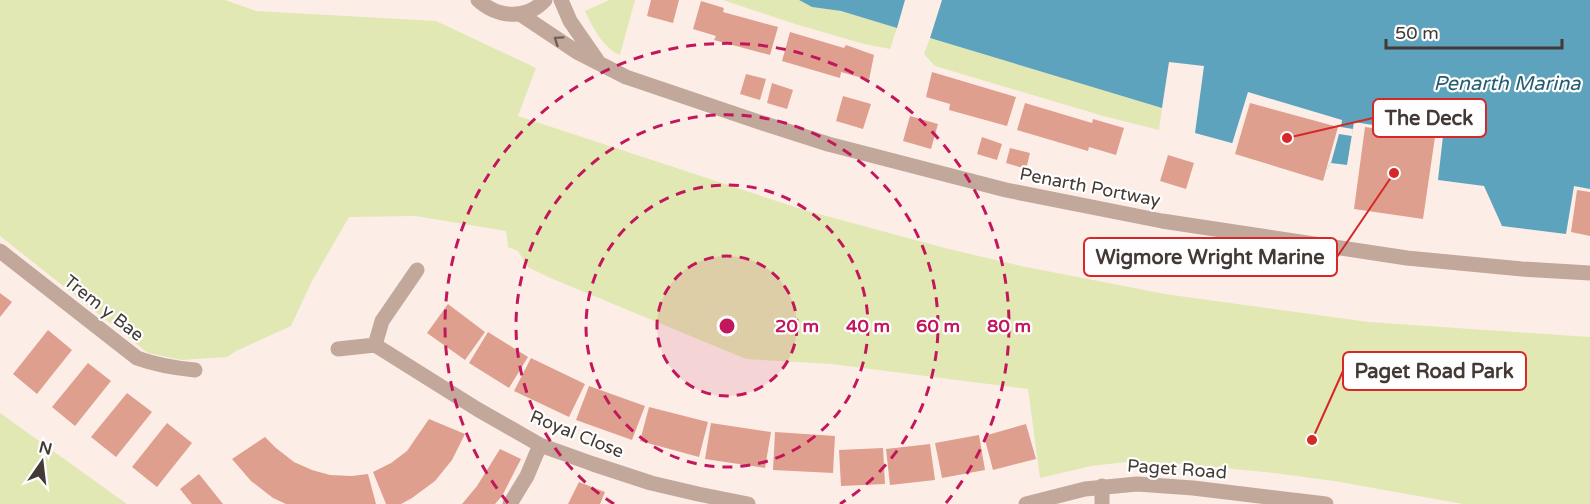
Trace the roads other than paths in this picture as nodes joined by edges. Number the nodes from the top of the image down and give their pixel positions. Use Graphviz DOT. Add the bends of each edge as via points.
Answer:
graph roads {
  1 [pos="478,0"];
  2 [pos="545,0"];
  3 [pos="561,0"];
  4 [pos="520,14"];
  5 [pos="599,63"];
  6 [pos="0,251"];
  7 [pos="417,270"];
  8 [pos="1590,273"];
  9 [pos="375,345"];
  10 [pos="338,349"];
  11 [pos="195,370"];
  12 [pos="540,445"];
  13 [pos="1102,486"];
  14 [pos="510,504"];
  15 [pos="748,504"];
  16 [pos="1026,504"];
  17 [pos="1102,504"];
  18 [pos="1326,504"];
  1 -- 4 [label="street" via="497,12"];
  2 -- 4 [label="street"];
  3 -- 5 [label="street, Penarth Portway" via="570,21"];
  5 -- 4 [label="street, Penarth Portway, one-way"];
  5 -- 8 [label="street, Penarth Portway" via="626,77 801,135 1032,196 1172,223 1407,258"];
  6 -- 11 [label="street, Trem y Bae" via="137,358"];
  7 -- 9 [label="street" via="381,321"];
  9 -- 10 [label="street"];
  9 -- 12 [label="street, Royal Close"];
  12 -- 14 [label="street"];
  12 -- 15 [label="street, Royal Close" via="651,483"];
  13 -- 16 [label="street, Paget Road"];
  13 -- 17 [label="street"];
  13 -- 18 [label="street, Paget Road" via="1177,486"];
}
